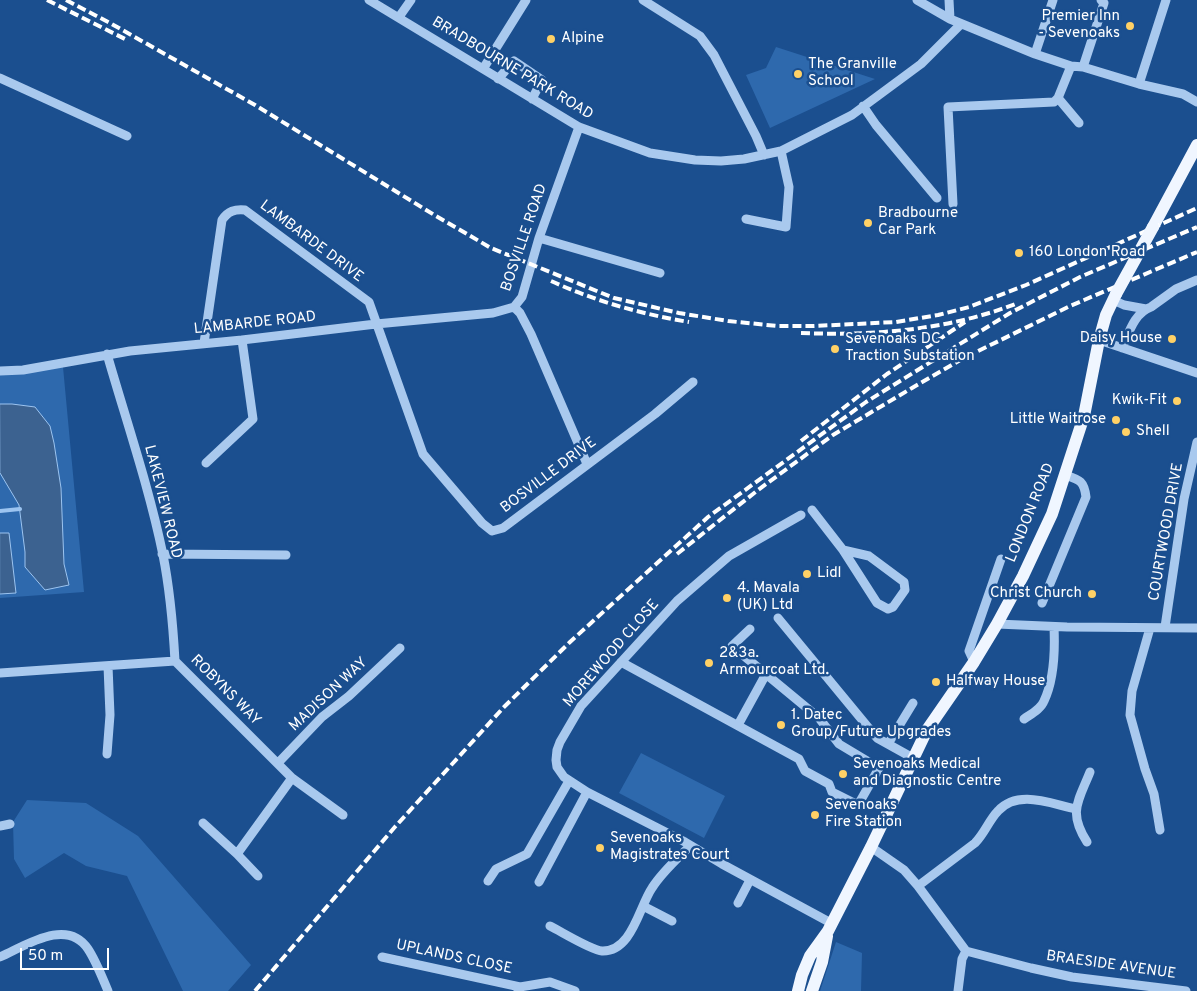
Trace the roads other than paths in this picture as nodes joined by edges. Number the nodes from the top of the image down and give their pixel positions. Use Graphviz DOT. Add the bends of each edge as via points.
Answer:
graph roads {
  1 [pos="369,0"];
  2 [pos="411,0"];
  3 [pos="526,0"];
  4 [pos="643,0"];
  5 [pos="917,0"];
  6 [pos="948,0"];
  7 [pos="1053,0"];
  8 [pos="1101,0"];
  9 [pos="1166,0"];
  10 [pos="399,17"];
  11 [pos="950,19"];
  12 [pos="962,24"];
  13 [pos="1035,54"];
  14 [pos="1071,66"];
  15 [pos="1083,67"];
  16 [pos="483,69"];
  17 [pos="0,78"];
  18 [pos="498,80"];
  19 [pos="1139,84"];
  20 [pos="1058,98"];
  21 [pos="532,99"];
  22 [pos="1197,102"];
  23 [pos="863,106"];
  24 [pos="1079,123"];
  25 [pos="579,127"];
  26 [pos="127,136"];
  27 [pos="1197,145"];
  28 [pos="781,151"];
  29 [pos="764,155"];
  30 [pos="937,198"];
  31 [pos="953,204"];
  32 [pos="746,220"];
  33 [pos="539,238"];
  34 [pos="660,273"];
  35 [pos="1197,280"];
  36 [pos="1114,297"];
  37 [pos="514,307"];
  38 [pos="1146,309"];
  39 [pos="376,324"];
  40 [pos="242,340"];
  41 [pos="1099,340"];
  42 [pos="204,344"];
  43 [pos="1122,348"];
  44 [pos="106,354"];
  45 [pos="0,371"];
  46 [pos="1197,373"];
  47 [pos="694,382"];
  48 [pos="1197,442"];
  49 [pos="206,463"];
  50 [pos="587,464"];
  51 [pos="1066,475"];
  52 [pos="812,510"];
  53 [pos="801,515"];
  54 [pos="843,550"];
  55 [pos="162,554"];
  56 [pos="286,555"];
  57 [pos="1001,559"];
  58 [pos="1042,603"];
  59 [pos="778,618"];
  60 [pos="997,624"];
  61 [pos="1054,627"];
  62 [pos="1165,627"];
  63 [pos="1150,628"];
  64 [pos="1197,628"];
  65 [pos="750,629"];
  66 [pos="400,648"];
  67 [pos="175,661"];
  68 [pos="621,662"];
  69 [pos="974,662"];
  70 [pos="108,666"];
  71 [pos="0,673"];
  72 [pos="766,674"];
  73 [pos="913,702"];
  74 [pos="1024,719"];
  75 [pos="738,725"];
  76 [pos="888,744"];
  77 [pos="107,754"];
  78 [pos="913,758"];
  79 [pos="278,763"];
  80 [pos="1090,772"];
  81 [pos="292,778"];
  82 [pos="570,781"];
  83 [pos="587,792"];
  84 [pos="1076,809"];
  85 [pos="343,814"];
  86 [pos="202,823"];
  87 [pos="10,824"];
  88 [pos="0,826"];
  89 [pos="1160,830"];
  90 [pos="1087,842"];
  91 [pos="690,846"];
  92 [pos="871,847"];
  93 [pos="237,854"];
  94 [pos="258,876"];
  95 [pos="750,880"];
  96 [pos="488,881"];
  97 [pos="539,882"];
  98 [pos="918,886"];
  99 [pos="738,903"];
  100 [pos="643,906"];
  101 [pos="672,921"];
  102 [pos="550,926"];
  103 [pos="830,927"];
  104 [pos="966,951"];
  105 [pos="0,957"];
  106 [pos="382,957"];
  107 [pos="519,989"];
  108 [pos="108,991"];
  109 [pos="575,991"];
  110 [pos="798,991"];
  111 [pos="812,991"];
  112 [pos="958,991"];
  113 [pos="1186,991"];
  1 -- 10 [label="street, BRADBOURNE PARK ROAD"];
  2 -- 10 [label="street"];
  3 -- 16 [label="street"];
  4 -- 29 [label="street" via="700,36 714,55"];
  5 -- 11 [label="street"];
  6 -- 11 [label="street"];
  7 -- 13 [label="street"];
  8 -- 15 [label="street" via="1104,3"];
  9 -- 19 [label="street"];
  10 -- 16 [label="street, BRADBOURNE PARK ROAD"];
  11 -- 12 [label="street"];
  12 -- 13 [label="street"];
  12 -- 23 [label="street, BRADBOURNE PARK ROAD" via="921,64"];
  13 -- 14 [label="street"];
  14 -- 15 [label="street"];
  14 -- 20 [label="street"];
  15 -- 19 [label="street"];
  16 -- 18 [label="street, BRADBOURNE PARK ROAD"];
  17 -- 26 [label="street"];
  18 -- 21 [label="street, BRADBOURNE PARK ROAD"];
  18 -- 21 [label="street" via="514,60 542,80"];
  19 -- 22 [label="street" via="1183,94"];
  20 -- 24 [label="street"];
  20 -- 31 [label="street" via="1046,103 948,107"];
  21 -- 25 [label="street, BRADBOURNE PARK ROAD"];
  23 -- 28 [label="street, BRADBOURNE PARK ROAD" via="852,115"];
  23 -- 30 [label="street"];
  25 -- 29 [label="street, BRADBOURNE PARK ROAD" via="626,146 672,157 720,161"];
  25 -- 33 [label="street, BOSVILLE ROAD"];
  27 -- 36 [label="main road, LONDON ROAD, bridge"];
  28 -- 29 [label="street, BRADBOURNE PARK ROAD"];
  28 -- 32 [label="street" via="789,187 786,227"];
  33 -- 34 [label="street"];
  33 -- 37 [label="street, BOSVILLE ROAD" via="522,297"];
  35 -- 38 [label="street" via="1176,289"];
  36 -- 38 [label="street" via="1124,305"];
  36 -- 41 [label="main road, LONDON ROAD"];
  37 -- 39 [label="street, LAMBARDE ROAD" via="493,313"];
  37 -- 50 [label="street, BOSVILLE ROAD" via="531,334"];
  38 -- 43 [label="street" via="1135,320"];
  39 -- 40 [label="street, LAMBARDE ROAD"];
  39 -- 42 [label="street, LAMBARDE DRIVE" via="369,302 245,210 236,209 226,214 220,227"];
  39 -- 50 [label="street, BOSVILLE DRIVE" via="422,454 488,529 503,528"];
  40 -- 42 [label="street, LAMBARDE ROAD"];
  40 -- 49 [label="street" via="253,419"];
  41 -- 43 [label="street"];
  41 -- 51 [label="main road, LONDON ROAD" via="1084,416"];
  42 -- 44 [label="street, LAMBARDE ROAD"];
  43 -- 46 [label="street"];
  44 -- 45 [label="street, LAMBARDE ROAD" via="24,370"];
  44 -- 55 [label="street, LAKEVIEW ROAD" via="145,483"];
  47 -- 50 [label="street, BOSVILLE DRIVE"];
  48 -- 62 [label="street, COURTWOOD DRIVE" via="1184,499"];
  51 -- 58 [label="street" via="1078,479 1085,487 1086,497"];
  51 -- 60 [label="main road, LONDON ROAD" via="1052,514"];
  52 -- 54 [label="street"];
  53 -- 68 [label="street, MOREWOOD CLOSE" via="729,556 677,601"];
  54 -- 54 [label="street" via="869,556 904,582 905,590 892,608 877,603"];
  55 -- 56 [label="street"];
  55 -- 67 [label="street, LAKEVIEW ROAD"];
  57 -- 69 [label="street" via="968,651"];
  59 -- 76 [label="street" via="877,738"];
  60 -- 61 [label="street"];
  60 -- 69 [label="main road, LONDON ROAD"];
  61 -- 63 [label="street"];
  61 -- 74 [label="street" via="1053,668 1044,701"];
  62 -- 63 [label="street"];
  62 -- 64 [label="street"];
  63 -- 89 [label="street" via="1132,691 1130,715 1154,794"];
  65 -- 72 [label="street" via="732,646"];
  66 -- 79 [label="street, MADISON WAY" via="322,717"];
  67 -- 70 [label="street, ROBYNS WAY"];
  67 -- 79 [label="street, ROBYNS WAY"];
  68 -- 75 [label="street"];
  68 -- 82 [label="street, MOREWOOD CLOSE" via="580,706 560,742 557,767"];
  69 -- 78 [label="main road, LONDON ROAD" via="927,730"];
  70 -- 71 [label="street, ROBYNS WAY"];
  70 -- 77 [label="street" via="110,716"];
  72 -- 75 [label="street"];
  72 -- 75 [label="street" via="819,718 839,744 879,768 858,805 832,792 830,784 805,771 799,759"];
  73 -- 76 [label="street"];
  76 -- 78 [label="street"];
  78 -- 92 [label="main road, LONDON ROAD"];
  79 -- 81 [label="street, ROBYNS WAY"];
  80 -- 84 [label="street"];
  81 -- 85 [label="street, ROBYNS WAY"];
  81 -- 93 [label="street"];
  82 -- 83 [label="street, MOREWOOD CLOSE"];
  82 -- 96 [label="street" via="527,854 496,868"];
  83 -- 91 [label="street, MOREWOOD CLOSE"];
  83 -- 97 [label="street"];
  84 -- 90 [label="street" via="1078,828"];
  84 -- 98 [label="street" via="1027,798 1012,801 998,812 980,838"];
  86 -- 93 [label="street"];
  87 -- 88 [label="street"];
  91 -- 95 [label="street, MOREWOOD CLOSE"];
  91 -- 100 [label="street" via="658,879"];
  92 -- 98 [label="street" via="904,870"];
  92 -- 103 [label="main road, LONDON ROAD"];
  93 -- 94 [label="street"];
  95 -- 99 [label="street"];
  95 -- 103 [label="street, MOREWOOD CLOSE"];
  98 -- 104 [label="street"];
  100 -- 101 [label="street"];
  100 -- 102 [label="street" via="631,931 618,946 602,951"];
  103 -- 110 [label="main road, LONDON ROAD" via="810,956"];
  103 -- 111 [label="main road, LONDON ROAD"];
  104 -- 112 [label="street"];
  104 -- 113 [label="street, BRAESIDE AVENUE" via="1072,977"];
  105 -- 108 [label="street" via="50,935 73,936 88,948"];
  106 -- 107 [label="street, UPLANDS CLOSE"];
  107 -- 109 [label="street, UPLANDS CLOSE" via="550,982"];
}
